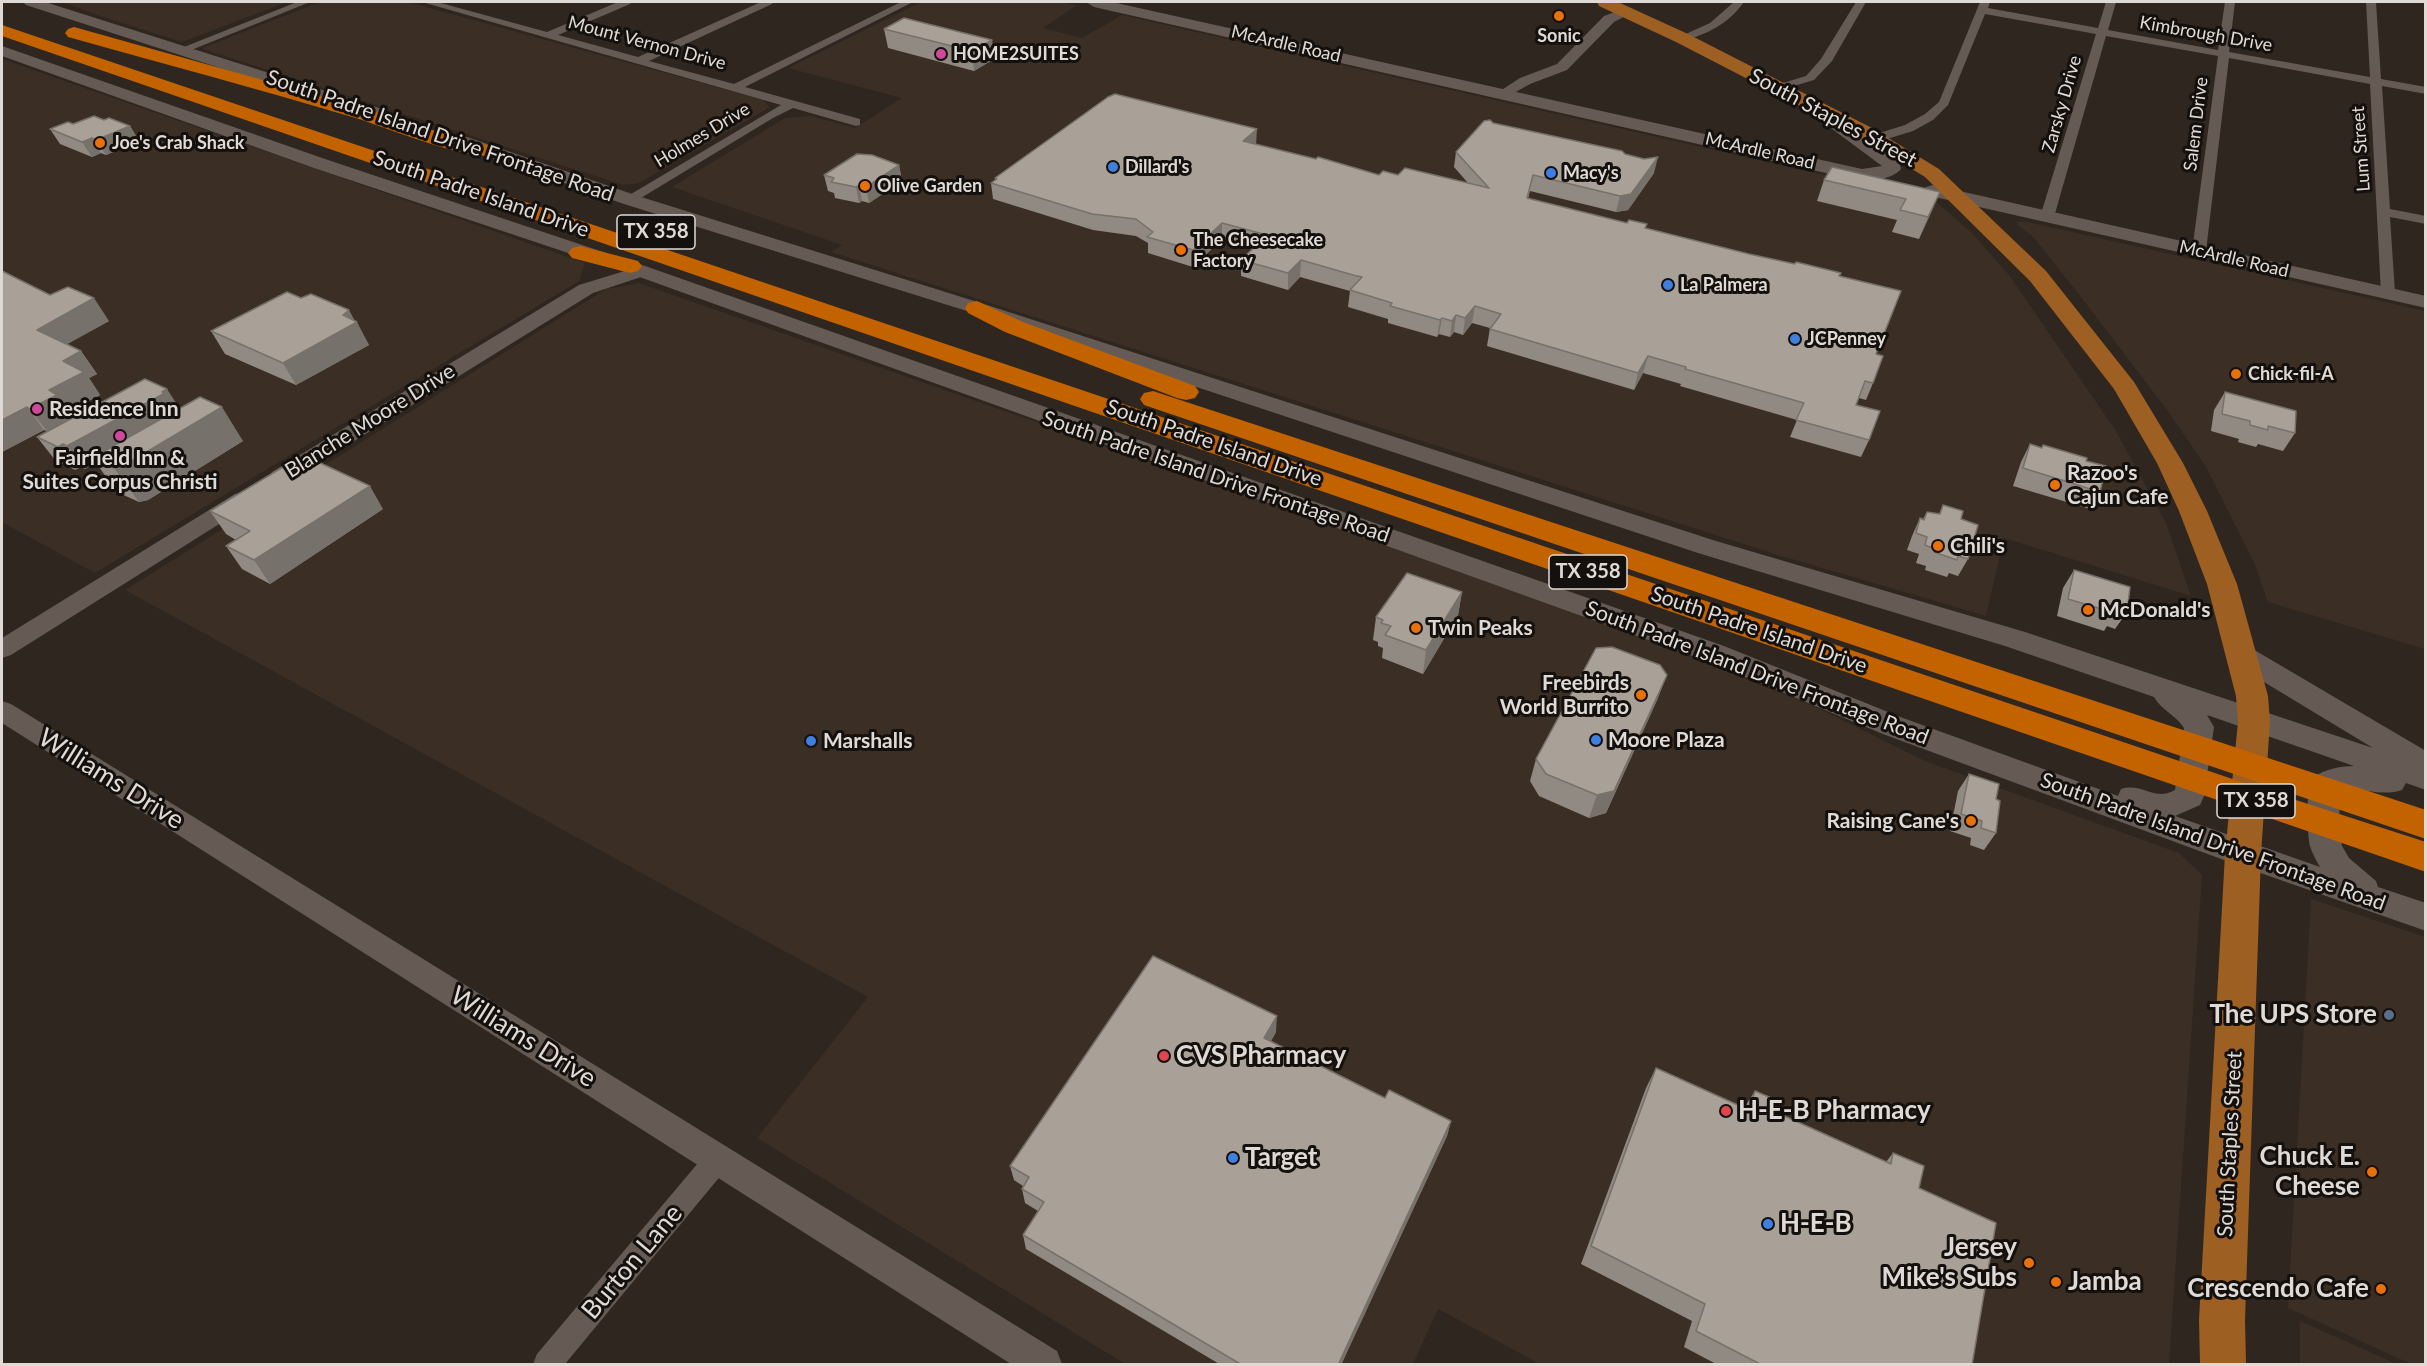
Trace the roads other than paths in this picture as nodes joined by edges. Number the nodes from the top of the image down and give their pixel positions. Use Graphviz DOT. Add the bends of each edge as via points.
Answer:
graph roads {
  1 [pos="31,2"];
  2 [pos="305,2"];
  3 [pos="427,2"];
  4 [pos="626,2"];
  5 [pos="768,2"];
  6 [pos="908,2"];
  7 [pos="1094,2"];
  8 [pos="1605,2"];
  9 [pos="1739,2"];
  10 [pos="1861,2"];
  11 [pos="2111,2"];
  12 [pos="2230,2"];
  13 [pos="2371,2"];
  14 [pos="1983,6"];
  15 [pos="1626,12"];
  16 [pos="2,13"];
  17 [pos="2,30"];
  18 [pos="2102,32"];
  19 [pos="549,35"];
  20 [pos="1682,38"];
  21 [pos="2,43"];
  22 [pos="2,51"];
  23 [pos="180,51"];
  24 [pos="2222,53"];
  25 [pos="639,61"];
  26 [pos="2374,82"];
  27 [pos="94,83"];
  28 [pos="737,87"];
  29 [pos="1777,88"];
  30 [pos="2426,91"];
  31 [pos="1505,93"];
  32 [pos="794,103"];
  33 [pos="1813,106"];
  34 [pos="856,122"];
  35 [pos="1877,138"];
  36 [pos="488,151"];
  37 [pos="1861,175"];
  38 [pos="1900,183"];
  39 [pos="1920,188"];
  40 [pos="1959,197"];
  41 [pos="631,200"];
  42 [pos="2384,212"];
  43 [pos="2047,217"];
  44 [pos="2426,220"];
  45 [pos="2199,251"];
  46 [pos="580,253"];
  47 [pos="605,261"];
  48 [pos="640,271"];
  49 [pos="586,289"];
  50 [pos="2388,293"];
  51 [pos="2426,302"];
  52 [pos="870,304"];
  53 [pos="977,308"];
  54 [pos="976,362"];
  55 [pos="1061,368"];
  56 [pos="1310,451"];
  57 [pos="2015,639"];
  58 [pos="2,649"];
  59 [pos="2241,655"];
  60 [pos="1815,694"];
  61 [pos="2,711"];
  62 [pos="2254,722"];
  63 [pos="2130,741"];
  64 [pos="2426,766"];
  65 [pos="2426,778"];
  66 [pos="2426,787"];
  67 [pos="2426,817"];
  68 [pos="2426,825"];
  69 [pos="2384,827"];
  70 [pos="2243,854"];
  71 [pos="2426,857"];
  72 [pos="2378,902"];
  73 [pos="2426,917"];
  74 [pos="718,1159"];
  75 [pos="547,1365"];
  76 [pos="1044,1365"];
  77 [pos="2223,1365"];
  1 -- 23 [label="main road, South Padre Island Drive Frontage Road"];
  2 -- 23 [label="street"];
  3 -- 19 [label="street, Mount Vernon Drive"];
  4 -- 19 [label="street"];
  5 -- 25 [label="street"];
  6 -- 28 [label="street, Holmes Drive"];
  7 -- 31 [label="main road, McArdle Road"];
  8 -- 15 [label="main road, South Staples Street"];
  9 -- 20 [label="street" via="1713,28"];
  10 -- 29 [label="street" via="1826,61 1810,78"];
  11 -- 18 [label="street, Zarsky Drive"];
  12 -- 24 [label="street, Salem Drive"];
  13 -- 26 [label="street, Lum Street"];
  14 -- 18 [label="street, Kimbrough Drive"];
  14 -- 35 [label="street" via="1944,103 1909,128"];
  15 -- 20 [label="main road, South Staples Street"];
  15 -- 31 [label="street" via="1609,19 1562,67"];
  16 -- 36 [label="highway"];
  16 -- 52 [label="highway, South Padre Island Drive / TX 358"];
  17 -- 54 [label="highway, South Padre Island Drive / TX 358"];
  18 -- 24 [label="street, Kimbrough Drive"];
  18 -- 43 [label="street, Zarsky Drive"];
  19 -- 25 [label="street, Mount Vernon Drive"];
  20 -- 29 [label="main road, South Staples Street"];
  21 -- 27 [label="highway" via="50,60"];
  22 -- 27 [label="main road, South Padre Island Drive Frontage Road"];
  23 -- 36 [label="main road, South Padre Island Drive Frontage Road"];
  24 -- 26 [label="street, Kimbrough Drive"];
  24 -- 45 [label="street, Salem Drive"];
  25 -- 28 [label="street, Mount Vernon Drive"];
  26 -- 30 [label="street, Kimbrough Drive"];
  26 -- 42 [label="street, Lum Street"];
  27 -- 46 [label="main road, South Padre Island Drive Frontage Road"];
  28 -- 32 [label="street, Mount Vernon Drive"];
  29 -- 33 [label="main road, South Staples Street"];
  31 -- 37 [label="main road, McArdle Road"];
  32 -- 34 [label="street, Mount Vernon Drive"];
  32 -- 41 [label="street, Holmes Drive"];
  33 -- 35 [label="main road, South Staples Street"];
  33 -- 37 [label="main road" via="1892,165 1883,173"];
  35 -- 40 [label="main road, South Staples Street" via="1932,173"];
  36 -- 41 [label="main road, South Padre Island Drive Frontage Road"];
  37 -- 38 [label="main road, McArdle Road"];
  39 -- 40 [label="main road, McArdle Road"];
  40 -- 43 [label="main road, McArdle Road"];
  40 -- 59 [label="main road, South Staples Street" via="2038,276 2125,387 2193,511 2222,584"];
  41 -- 53 [label="main road, South Padre Island Drive Frontage Road"];
  42 -- 44 [label="street"];
  42 -- 50 [label="street, Lum Street"];
  43 -- 45 [label="main road, McArdle Road"];
  45 -- 50 [label="main road, McArdle Road"];
  46 -- 47 [label="main road, South Padre Island Drive Frontage Road"];
  46 -- 54 [label="highway" via="707,286 906,347"];
  47 -- 48 [label="main road, South Padre Island Drive Frontage Road"];
  47 -- 49 [label="street, Blanche Moore Drive"];
  48 -- 49 [label="street, Blanche Moore Drive"];
  48 -- 60 [label="main road, South Padre Island Drive Frontage Road" via="1714,653"];
  49 -- 58 [label="street, Blanche Moore Drive"];
  50 -- 51 [label="main road, McArdle Road"];
  53 -- 56 [label="highway" via="1014,327 1274,428"];
  53 -- 57 [label="main road, South Padre Island Drive Frontage Road" via="1707,547"];
  54 -- 63 [label="highway, South Padre Island Drive / TX 358"];
  55 -- 56 [label="highway, South Padre Island Drive / TX 358"];
  56 -- 63 [label="highway, South Padre Island Drive / TX 358"];
  57 -- 60 [label="main road" via="2028,650 2167,696 2188,710 2199,727 2189,796 2176,806 2146,803 1862,698"];
  57 -- 62 [label="main road, South Padre Island Drive Frontage Road"];
  59 -- 62 [label="main road, South Staples Street"];
  59 -- 64 [label="main road"];
  60 -- 70 [label="main road, South Padre Island Drive Frontage Road"];
  61 -- 74 [label="street, Williams Drive"];
  62 -- 65 [label="main road, South Padre Island Drive Frontage Road"];
  62 -- 70 [label="main road, South Staples Street"];
  63 -- 69 [label="highway, South Padre Island Drive / TX 358"];
  66 -- 72 [label="main road" via="2352,776 2324,786 2324,848 2337,870"];
  67 -- 69 [label="highway"];
  68 -- 69 [label="highway, South Padre Island Drive / TX 358"];
  69 -- 71 [label="highway, South Padre Island Drive / TX 358"];
  70 -- 72 [label="main road, South Padre Island Drive Frontage Road"];
  70 -- 77 [label="main road, South Staples Street"];
  72 -- 73 [label="main road, South Padre Island Drive Frontage Road"];
  74 -- 75 [label="street, Burton Lane"];
  74 -- 76 [label="street, Williams Drive"];
}
